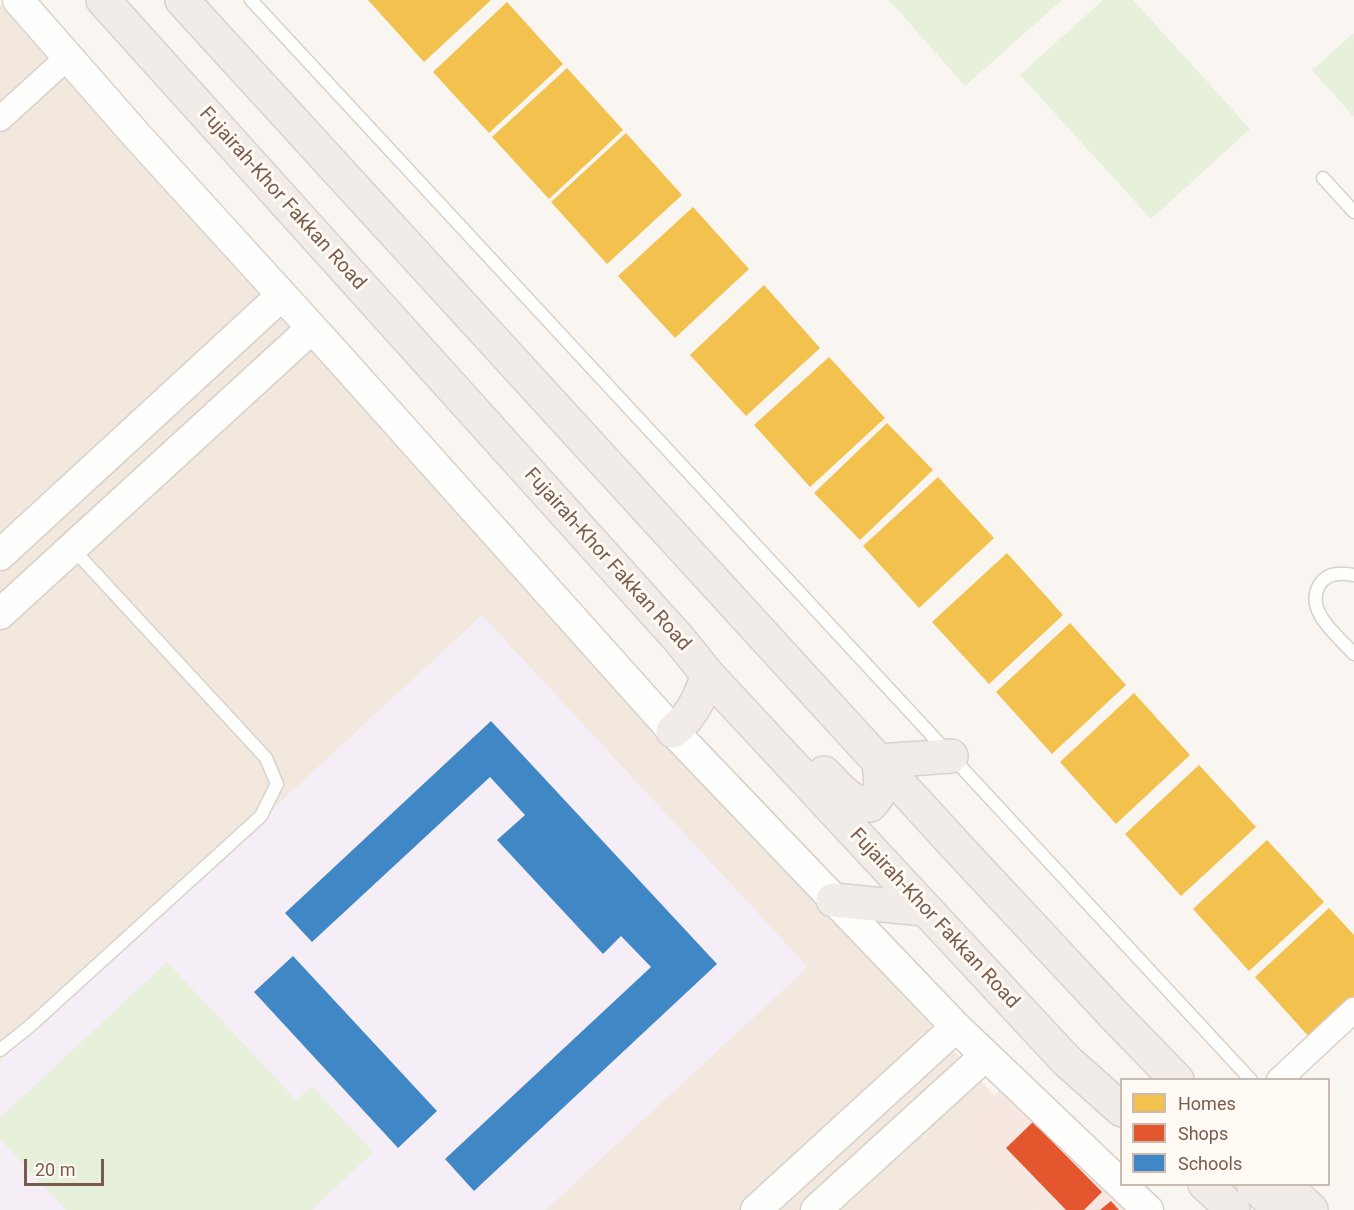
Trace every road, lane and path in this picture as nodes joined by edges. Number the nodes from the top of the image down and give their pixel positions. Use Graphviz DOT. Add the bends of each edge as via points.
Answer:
graph roads {
  1 [pos="18,0"];
  2 [pos="103,0"];
  3 [pos="182,0"];
  4 [pos="251,0"];
  5 [pos="68,57"];
  6 [pos="0,119"];
  7 [pos="1323,178"];
  8 [pos="1354,212"];
  9 [pos="281,296"];
  10 [pos="311,329"];
  11 [pos="72,548"];
  12 [pos="0,555"];
  13 [pos="1354,575"];
  14 [pos="0,614"];
  15 [pos="679,639"];
  16 [pos="1354,654"];
  17 [pos="708,675"];
  18 [pos="673,730"];
  19 [pos="951,756"];
  20 [pos="879,761"];
  21 [pos="833,900"];
  22 [pos="924,909"];
  23 [pos="1354,1010"];
  24 [pos="956,1027"];
  25 [pos="0,1050"];
  26 [pos="986,1056"];
  27 [pos="1175,1078"];
  28 [pos="1249,1078"];
  29 [pos="1281,1078"];
  30 [pos="1120,1108"];
  31 [pos="1120,1183"];
  32 [pos="1123,1186"];
  33 [pos="1206,1186"];
  34 [pos="1254,1186"];
  35 [pos="1285,1186"];
  36 [pos="756,1210"];
  37 [pos="816,1210"];
  38 [pos="1148,1210"];
  39 [pos="1233,1210"];
  40 [pos="1280,1210"];
  41 [pos="1311,1210"];
  1 -- 5 [label="street"];
  2 -- 15 [label="highway, Fujairah-Khor Fakkan Road"];
  3 -- 20 [label="highway"];
  4 -- 19 [label="lane"];
  5 -- 6 [label="street"];
  5 -- 9 [label="street"];
  7 -- 8 [label="lane"];
  9 -- 10 [label="street"];
  9 -- 12 [label="street"];
  10 -- 11 [label="street"];
  10 -- 18 [label="street"];
  11 -- 14 [label="street"];
  11 -- 25 [label="lane" via="266,758 277,784 261,816"];
  13 -- 16 [label="lane" via="1331,574 1321,582 1314,596 1317,610"];
  15 -- 17 [label="highway, Fujairah-Khor Fakkan Road"];
  15 -- 20 [label="highway" via="717,667 848,796 862,804 870,805 879,796"];
  17 -- 18 [label="highway" via="697,704"];
  17 -- 22 [label="highway, Fujairah-Khor Fakkan Road"];
  18 -- 21 [label="street"];
  19 -- 20 [label="highway"];
  19 -- 28 [label="lane"];
  20 -- 27 [label="highway"];
  21 -- 22 [label="highway"];
  21 -- 24 [label="street"];
  22 -- 30 [label="highway, Fujairah-Khor Fakkan Road" via="1066,1060"];
  23 -- 29 [label="street"];
  24 -- 26 [label="street"];
  24 -- 36 [label="street"];
  26 -- 31 [label="street"];
  26 -- 37 [label="street"];
  32 -- 38 [label="street"];
  33 -- 39 [label="highway"];
  34 -- 40 [label="highway"];
  35 -- 41 [label="highway"];
}
